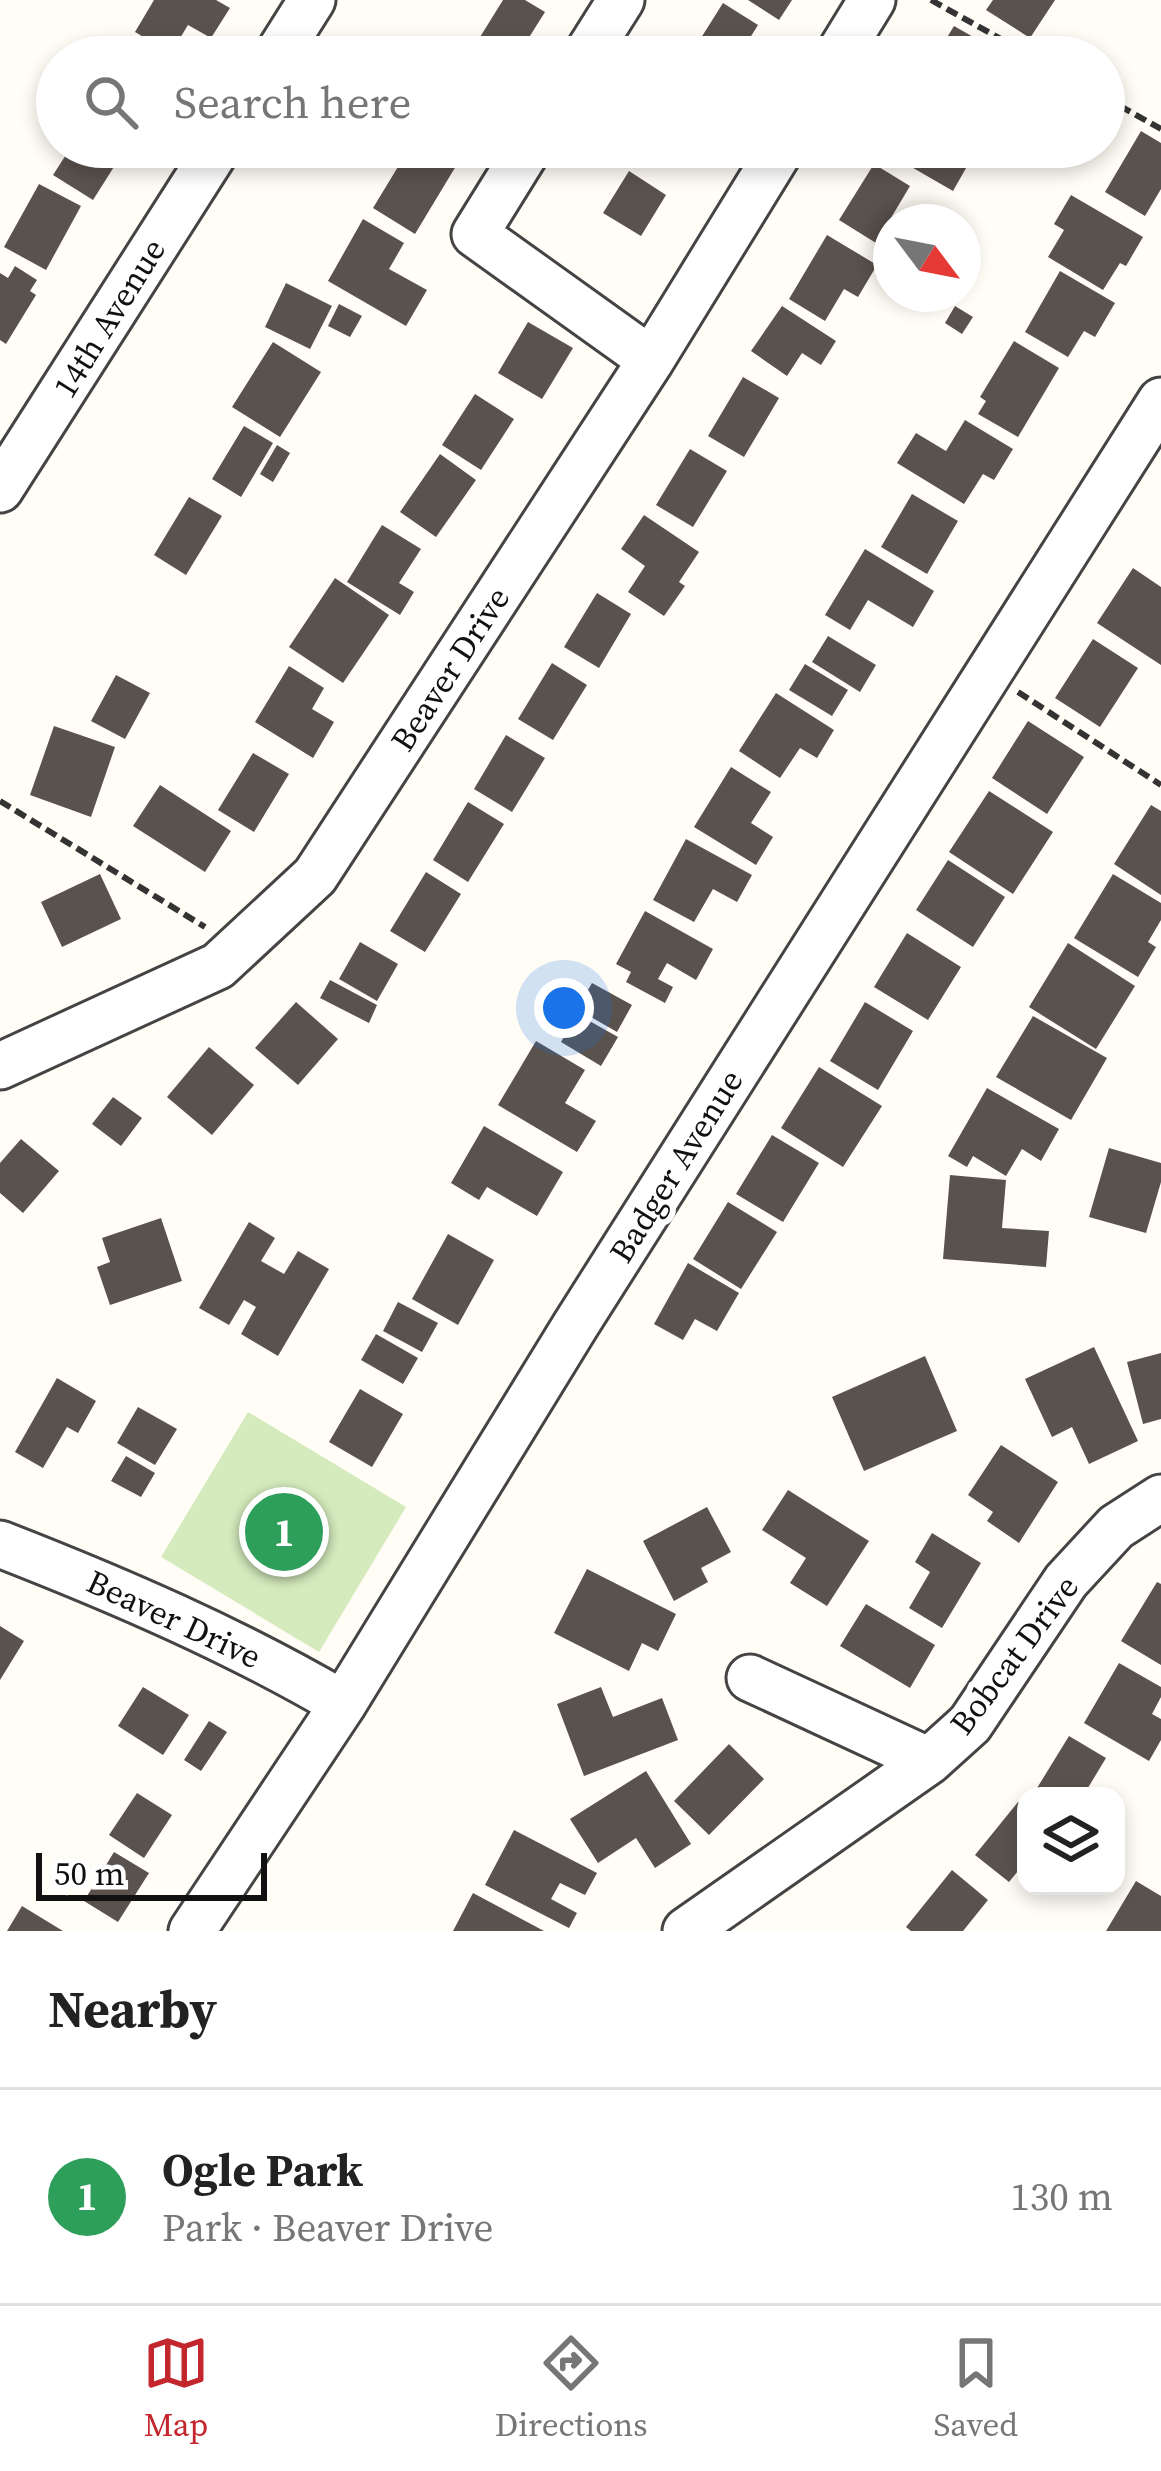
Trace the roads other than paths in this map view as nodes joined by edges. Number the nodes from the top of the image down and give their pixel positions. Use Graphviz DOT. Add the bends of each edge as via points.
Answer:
graph roads {
  1 [pos="312,0"];
  2 [pos="621,0"];
  3 [pos="872,0"];
  4 [pos="289,36"];
  5 [pos="598,36"];
  6 [pos="850,36"];
  7 [pos="205,168"];
  8 [pos="516,168"];
  9 [pos="769,168"];
  10 [pos="651,360"];
  11 [pos="1161,401"];
  12 [pos="0,490"];
  13 [pos="0,1066"];
  14 [pos="1161,1498"];
  15 [pos="0,1544"];
  16 [pos="750,1678"];
  17 [pos="343,1704"];
  18 [pos="929,1761"];
  19 [pos="192,1931"];
  20 [pos="686,1931"];
  1 -- 4 [label="street"];
  2 -- 5 [label="street"];
  3 -- 6 [label="street"];
  7 -- 12 [label="street, 14th Avenue"];
  8 -- 10 [label="street" via="475,234"];
  9 -- 10 [label="street, Beaver Drive"];
  10 -- 13 [label="street, Beaver Drive" via="315,876 218,966"];
  11 -- 17 [label="street, Badger Avenue"];
  14 -- 18 [label="street, Bobcat Drive" via="1116,1527 1066,1581 970,1724"];
  15 -- 17 [label="street, Beaver Drive" via="113,1588"];
  16 -- 18 [label="street"];
  17 -- 19 [label="street, Badger Avenue"];
  18 -- 20 [label="street, Bobcat Drive"];
}
